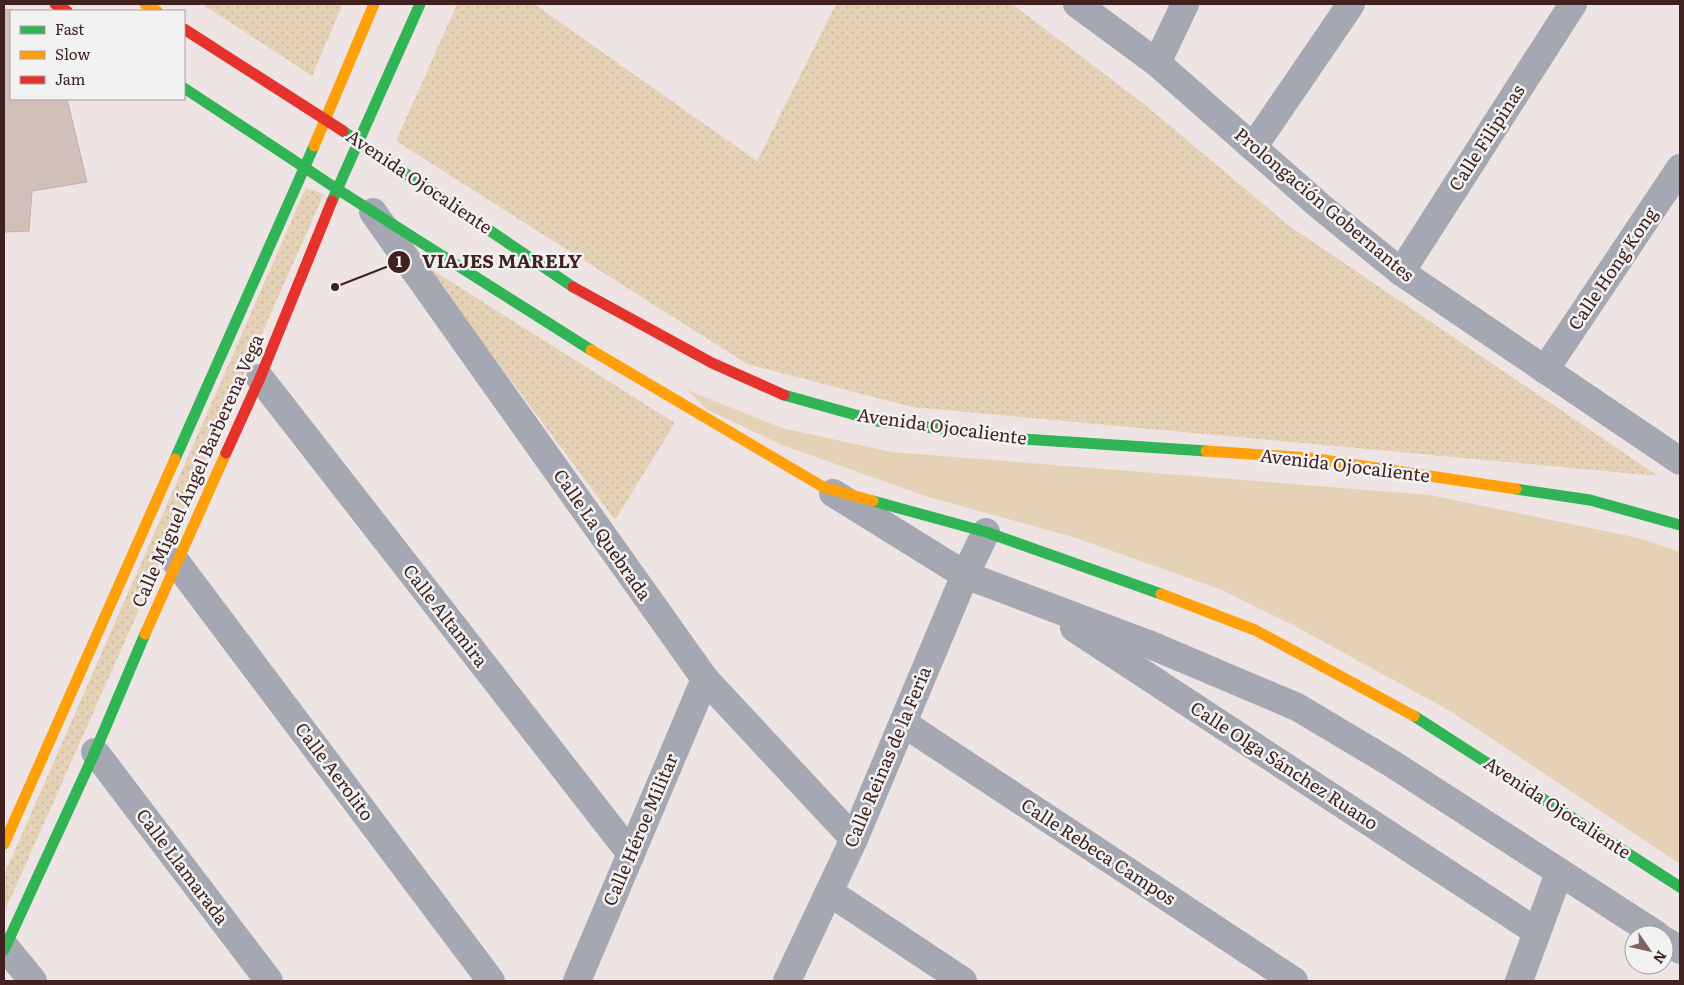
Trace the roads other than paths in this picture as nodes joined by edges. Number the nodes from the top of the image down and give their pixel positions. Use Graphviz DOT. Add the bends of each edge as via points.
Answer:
graph roads {
  1 [pos="374,4"];
  2 [pos="420,4"];
  3 [pos="1076,4"];
  4 [pos="1185,4"];
  5 [pos="1351,4"];
  6 [pos="1573,4"];
  7 [pos="185,30"];
  8 [pos="1157,63"];
  9 [pos="185,89"];
  10 [pos="324,120"];
  11 [pos="359,141"];
  12 [pos="1254,146"];
  13 [pos="305,168"];
  14 [pos="1680,168"];
  15 [pos="337,189"];
  16 [pos="373,212"];
  17 [pos="1402,272"];
  18 [pos="1546,370"];
  19 [pos="260,378"];
  20 [pos="1680,461"];
  21 [pos="823,487"];
  22 [pos="1680,525"];
  23 [pos="986,532"];
  24 [pos="176,562"];
  25 [pos="965,575"];
  26 [pos="1031,600"];
  27 [pos="705,679"];
  28 [pos="903,724"];
  29 [pos="95,752"];
  30 [pos="854,839"];
  31 [pos="4,844"];
  32 [pos="631,854"];
  33 [pos="1559,873"];
  34 [pos="1680,887"];
  35 [pos="829,892"];
  36 [pos="1641,925"];
  37 [pos="1537,932"];
  38 [pos="4,949"];
  39 [pos="33,981"];
  40 [pos="269,981"];
  41 [pos="491,981"];
  42 [pos="577,981"];
  43 [pos="787,981"];
  44 [pos="963,981"];
  45 [pos="1294,981"];
  46 [pos="1519,981"];
  1 -- 10 [label="main road, Calle Miguel Ángel Barberena Vega"];
  2 -- 11 [label="main road, Calle Miguel Ángel Barberena Vega"];
  3 -- 8 [label="street, Prolongación Gobernantes"];
  4 -- 8 [label="street"];
  5 -- 12 [label="street"];
  6 -- 17 [label="street, Calle Filipinas"];
  7 -- 10 [label="main road, Avenida Ojocaliente"];
  8 -- 12 [label="street, Prolongación Gobernantes"];
  9 -- 13 [label="main road, Avenida Ojocaliente"];
  10 -- 11 [label="main road, Avenida Ojocaliente"];
  10 -- 13 [label="main road, Calle Miguel Ángel Barberena Vega"];
  11 -- 15 [label="main road, Calle Miguel Ángel Barberena Vega"];
  11 -- 22 [label="main road, Avenida Ojocaliente" via="578,289 712,363 792,398 877,422 1014,438 1319,460 1590,500"];
  12 -- 17 [label="street, Prolongación Gobernantes" via="1321,207"];
  13 -- 15 [label="main road, Avenida Ojocaliente"];
  13 -- 31 [label="main road, Calle Miguel Ángel Barberena Vega"];
  14 -- 18 [label="street, Calle Hong Kong"];
  15 -- 16 [label="main road, Avenida Ojocaliente"];
  15 -- 19 [label="main road, Calle Miguel Ángel Barberena Vega"];
  16 -- 21 [label="main road, Avenida Ojocaliente" via="627,373"];
  16 -- 27 [label="street, Calle La Quebrada"];
  17 -- 18 [label="street, Prolongación Gobernantes"];
  18 -- 20 [label="street, Prolongación Gobernantes"];
  19 -- 24 [label="main road, Calle Miguel Ángel Barberena Vega"];
  19 -- 32 [label="street, Calle Altamira"];
  21 -- 23 [label="main road, Avenida Ojocaliente"];
  21 -- 25 [label="street, Avenida Ojocaliente"];
  23 -- 25 [label="street, Calle Reinas de la Feria"];
  23 -- 34 [label="main road, Avenida Ojocaliente" via="1134,583 1255,630 1422,721"];
  24 -- 29 [label="main road, Calle Miguel Ángel Barberena Vega"];
  24 -- 41 [label="street, Calle Aerolito"];
  25 -- 26 [label="street, Avenida Ojocaliente"];
  25 -- 28 [label="street, Calle Reinas de la Feria"];
  26 -- 33 [label="street, Avenida Ojocaliente" via="1146,643 1297,707"];
  26 -- 37 [label="street, Calle Olga Sánchez Ruano"];
  27 -- 30 [label="street, Calle La Quebrada"];
  27 -- 32 [label="street, Calle Héroe Militar"];
  28 -- 30 [label="street, Calle Reinas de la Feria"];
  28 -- 45 [label="street, Calle Rebeca Campos"];
  29 -- 38 [label="main road, Calle Miguel Ángel Barberena Vega"];
  29 -- 40 [label="street, Calle Llamarada"];
  30 -- 35 [label="street, Calle Reinas de la Feria"];
  32 -- 42 [label="street, Calle Héroe Militar"];
  33 -- 36 [label="street, Avenida Ojocaliente"];
  33 -- 37 [label="street"];
  35 -- 43 [label="street, Calle Reinas de la Feria"];
  35 -- 44 [label="street"];
  37 -- 46 [label="street"];
  38 -- 39 [label="street"];
}
